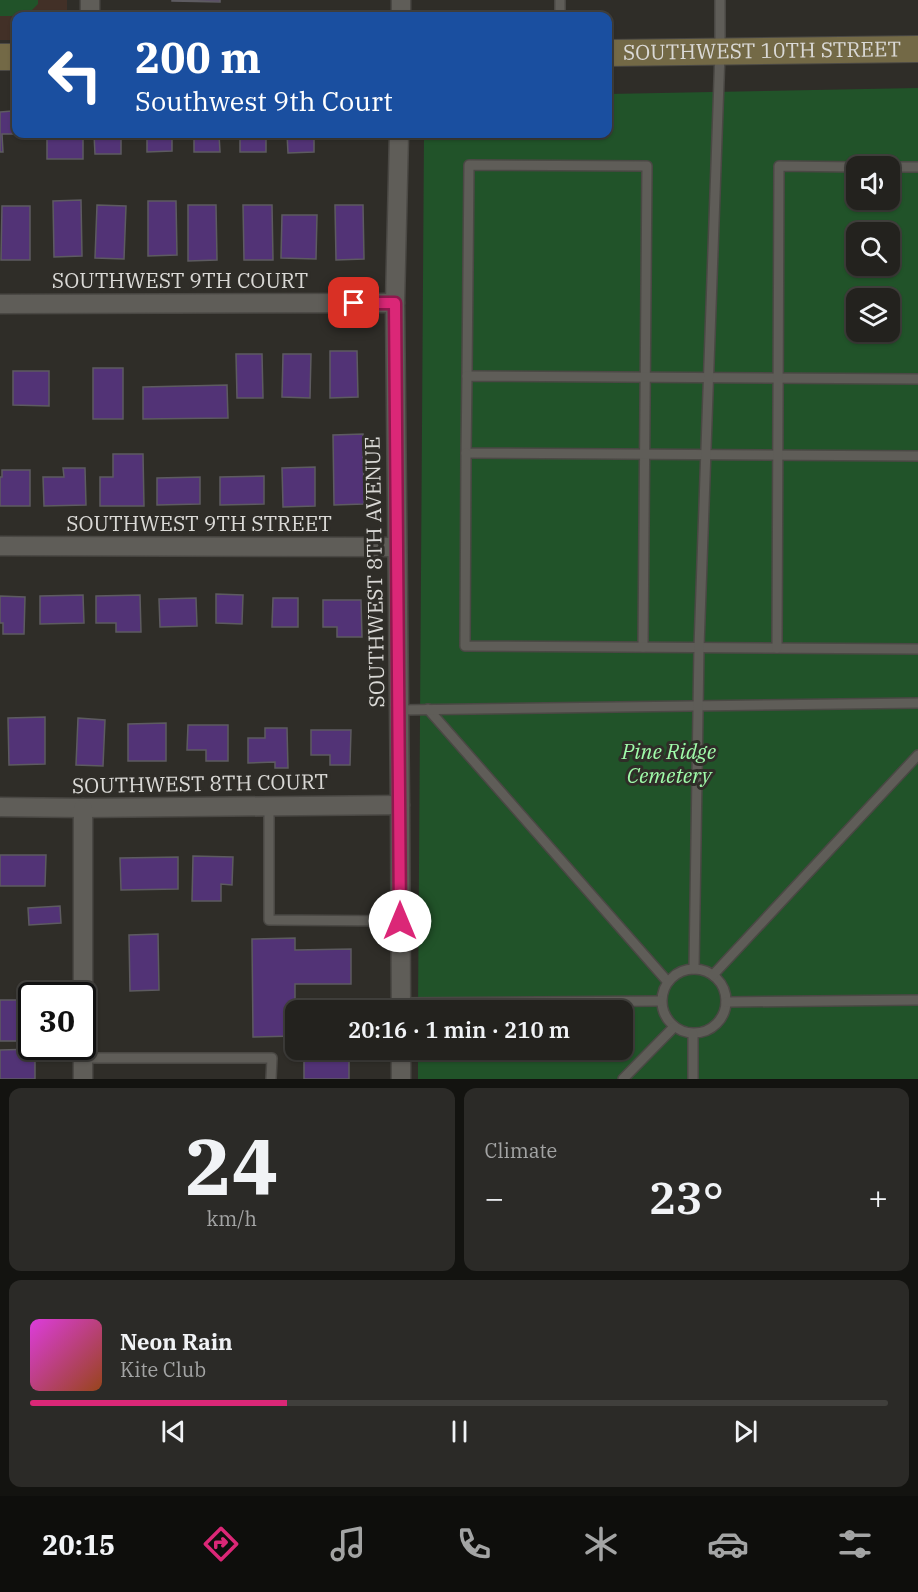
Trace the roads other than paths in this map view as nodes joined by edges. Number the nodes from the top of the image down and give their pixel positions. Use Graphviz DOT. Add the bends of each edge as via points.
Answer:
graph roads {
  1 [pos="720,0"];
  2 [pos="918,49"];
  3 [pos="720,52"];
  4 [pos="612,53"];
  5 [pos="399,138"];
  6 [pos="846,167"];
  7 [pos="900,167"];
  8 [pos="918,167"];
  9 [pos="395,303"];
  10 [pos="0,304"];
  11 [pos="467,376"];
  12 [pos="645,377"];
  13 [pos="708,378"];
  14 [pos="778,378"];
  15 [pos="918,379"];
  16 [pos="466,453"];
  17 [pos="645,454"];
  18 [pos="706,455"];
  19 [pos="778,455"];
  20 [pos="918,456"];
  21 [pos="0,546"];
  22 [pos="397,547"];
  23 [pos="643,647"];
  24 [pos="699,647"];
  25 [pos="777,648"];
  26 [pos="918,649"];
  27 [pos="918,703"];
  28 [pos="698,705"];
  29 [pos="428,709"];
  30 [pos="399,710"];
  31 [pos="918,755"];
  32 [pos="400,805"];
  33 [pos="269,806"];
  34 [pos="0,807"];
  35 [pos="83,808"];
  36 [pos="400,921"];
  37 [pos="694,969"];
  38 [pos="713,975"];
  39 [pos="83,982"];
  40 [pos="668,982"];
  41 [pos="401,1000"];
  42 [pos="918,1000"];
  43 [pos="661,1001"];
  44 [pos="633,1002"];
  45 [pos="726,1002"];
  46 [pos="674,1027"];
  47 [pos="693,1034"];
  48 [pos="96,1058"];
  49 [pos="83,1060"];
  50 [pos="401,1060"];
  51 [pos="83,1079"];
  52 [pos="272,1079"];
  53 [pos="401,1079"];
  54 [pos="623,1079"];
  55 [pos="693,1079"];
  1 -- 3 [label="lane"];
  2 -- 3 [label="street, SOUTHWEST 10TH STREET"];
  3 -- 4 [label="street, SOUTHWEST 10TH STREET"];
  3 -- 13 [label="lane"];
  5 -- 9 [label="street, SOUTHWEST 8TH AVENUE"];
  6 -- 14 [label="lane" via="780,166"];
  7 -- 8 [label="lane"];
  9 -- 10 [label="street, SOUTHWEST 9TH COURT"];
  9 -- 22 [label="street, SOUTHWEST 8TH AVENUE"];
  11 -- 12 [label="lane"];
  11 -- 12 [label="lane" via="469,165 481,165 647,166"];
  11 -- 16 [label="lane"];
  12 -- 13 [label="lane"];
  12 -- 17 [label="lane"];
  13 -- 14 [label="lane"];
  13 -- 18 [label="lane"];
  14 -- 15 [label="lane"];
  14 -- 19 [label="lane"];
  16 -- 17 [label="lane"];
  16 -- 23 [label="lane" via="465,646"];
  17 -- 18 [label="lane"];
  17 -- 23 [label="lane"];
  18 -- 19 [label="lane"];
  18 -- 24 [label="lane"];
  19 -- 20 [label="lane"];
  19 -- 25 [label="lane"];
  21 -- 22 [label="street, SOUTHWEST 9TH STREET"];
  22 -- 30 [label="street, SOUTHWEST 8TH AVENUE"];
  23 -- 24 [label="lane"];
  24 -- 25 [label="lane"];
  24 -- 28 [label="lane"];
  25 -- 26 [label="lane"];
  27 -- 28 [label="lane"];
  28 -- 29 [label="lane"];
  28 -- 37 [label="lane"];
  29 -- 30 [label="lane"];
  29 -- 40 [label="lane"];
  30 -- 32 [label="street, SOUTHWEST 8TH AVENUE"];
  31 -- 38 [label="lane"];
  32 -- 33 [label="street, SOUTHWEST 8TH COURT"];
  32 -- 36 [label="street, SOUTHWEST 8TH AVENUE"];
  33 -- 35 [label="street, SOUTHWEST 8TH COURT"];
  33 -- 36 [label="lane" via="269,920"];
  34 -- 35 [label="street, SOUTHWEST 8TH COURT"];
  35 -- 39 [label="street"];
  36 -- 41 [label="street, SOUTHWEST 8TH AVENUE"];
  37 -- 38 [label="lane"];
  37 -- 40 [label="lane" via="684,970"];
  38 -- 45 [label="lane" via="725,992"];
  40 -- 43 [label="lane"];
  42 -- 45 [label="lane"];
  43 -- 44 [label="lane"];
  43 -- 46 [label="lane" via="667,1020"];
  45 -- 47 [label="lane" via="720,1021"];
  46 -- 47 [label="lane"];
  46 -- 54 [label="lane"];
  47 -- 55 [label="lane"];
  48 -- 52 [label="lane" via="272,1058"];
  49 -- 51 [label="street"];
  50 -- 53 [label="street"];
}
